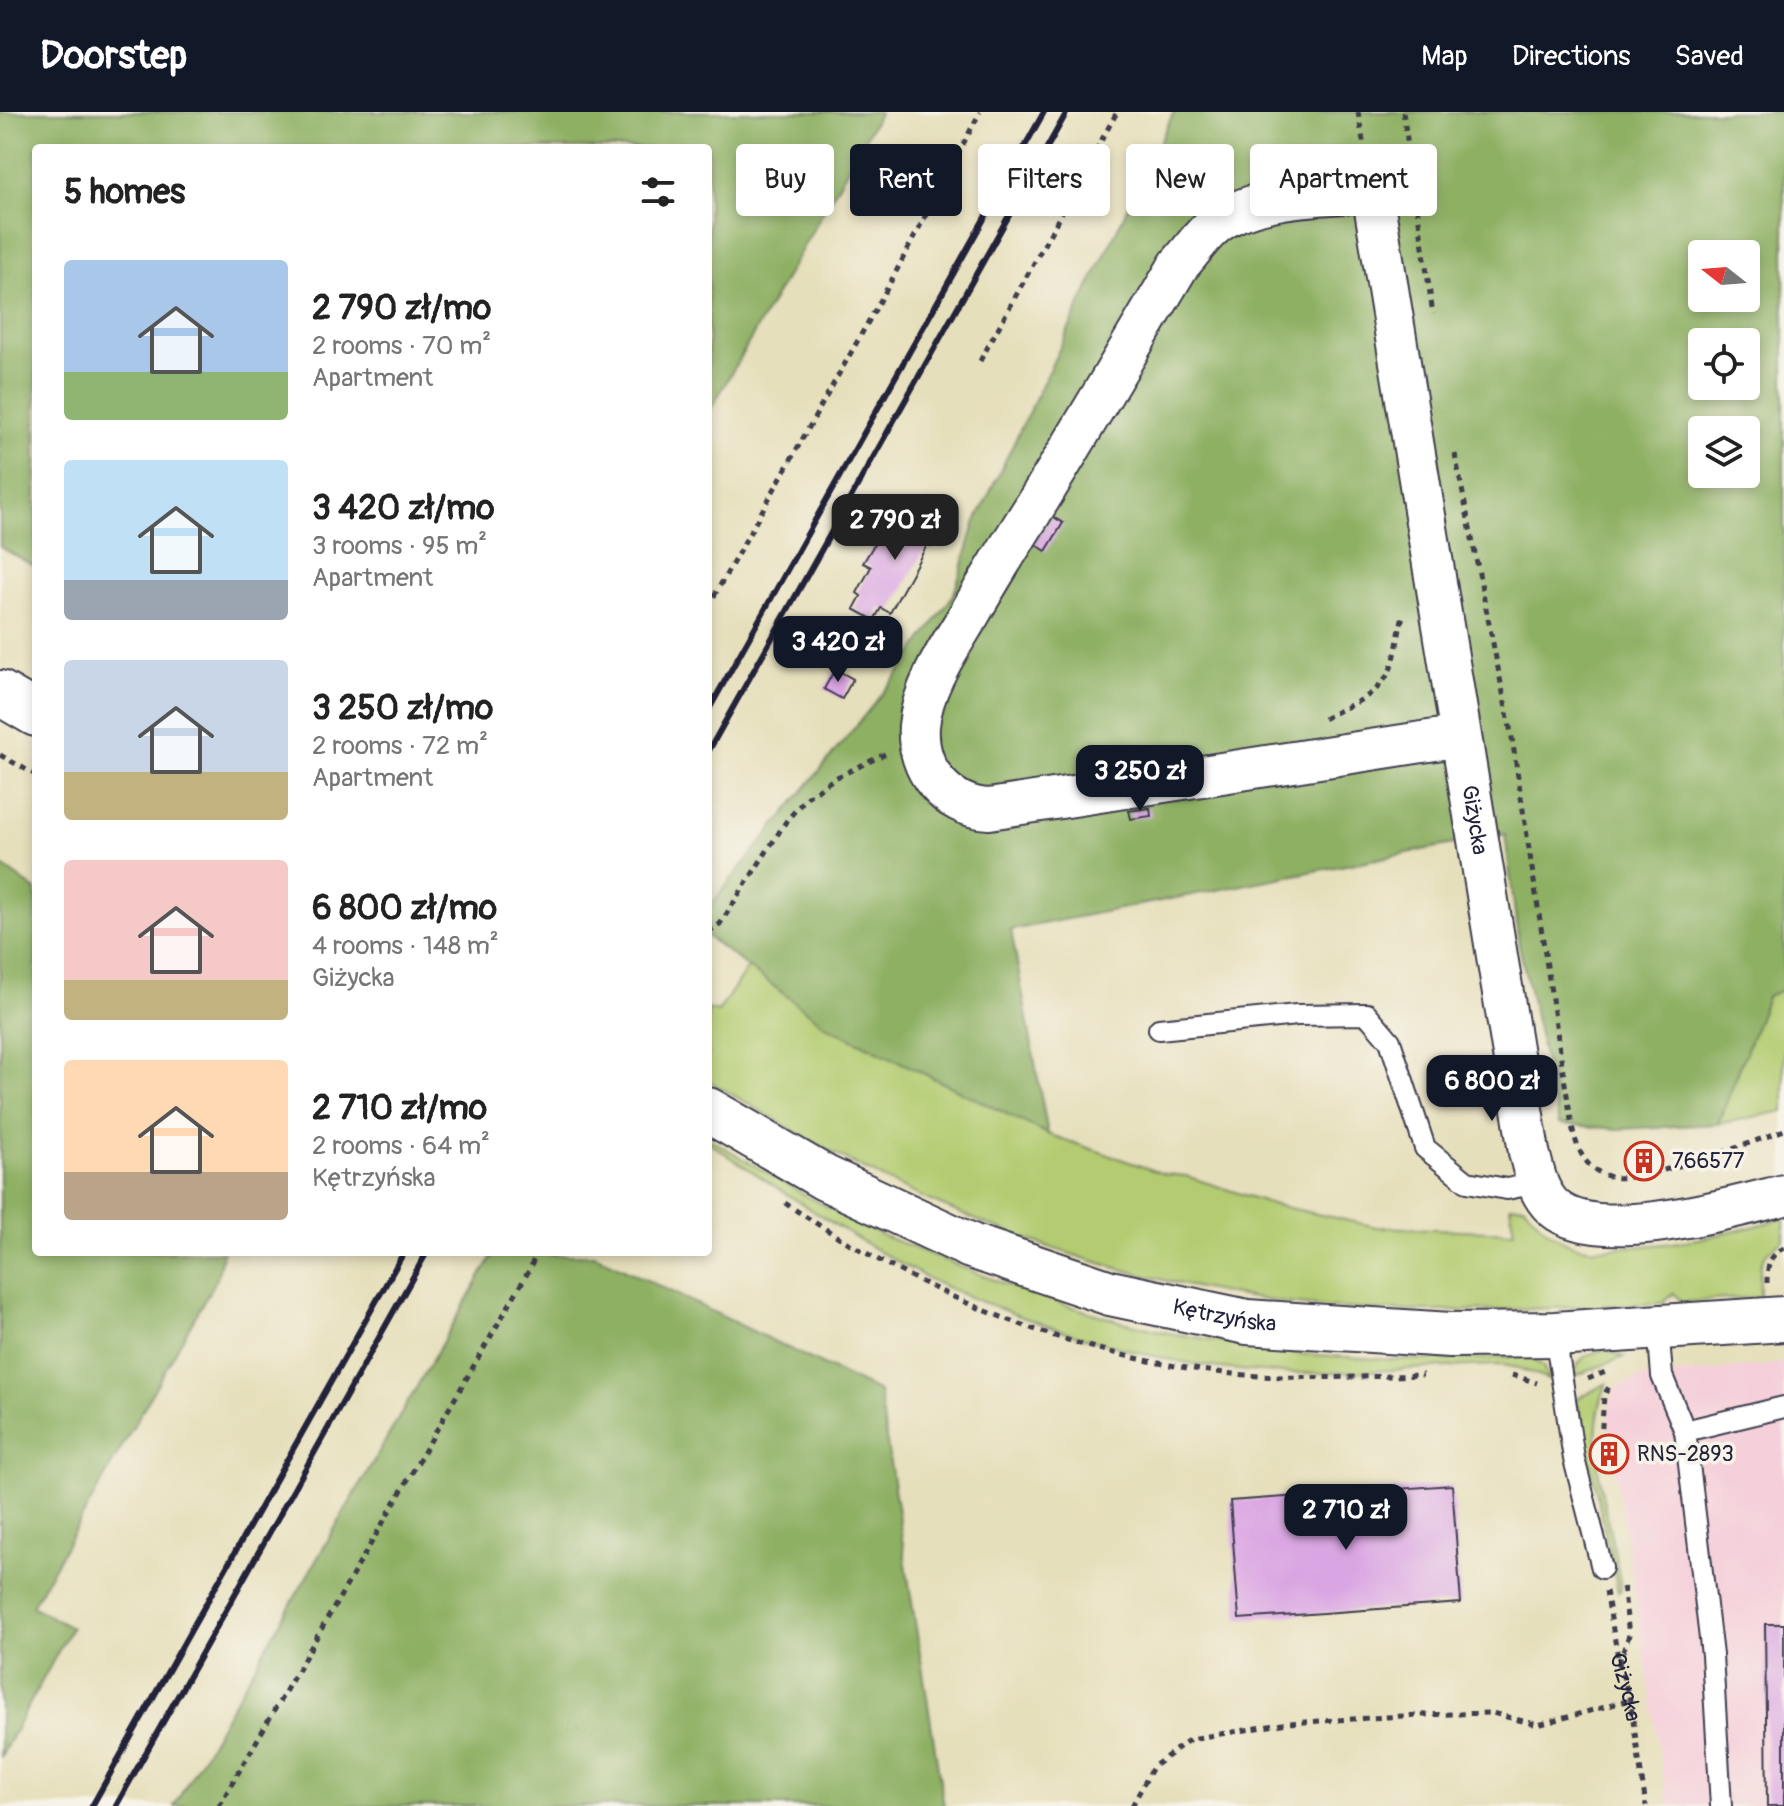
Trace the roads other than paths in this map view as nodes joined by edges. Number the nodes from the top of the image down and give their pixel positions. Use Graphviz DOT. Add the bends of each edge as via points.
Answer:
graph roads {
  1 [pos="0,693"];
  2 [pos="32,712"];
  3 [pos="1461,736"];
  4 [pos="1159,1029"];
  5 [pos="712,1112"];
  6 [pos="1537,1183"];
  7 [pos="1784,1195"];
  8 [pos="1776,1305"];
  9 [pos="1658,1325"];
  10 [pos="1555,1334"];
  11 [pos="1784,1407"];
  12 [pos="1685,1431"];
  13 [pos="1602,1568"];
  14 [pos="1721,1806"];
  1 -- 2 [label="street"];
  3 -- 3 [label="street, Giżycka" via="1372,191 1279,200 1233,214 1213,226 1179,265 958,633 923,708 921,752 929,771 956,802 989,809"];
  3 -- 6 [label="street, Giżycka"];
  4 -- 6 [label="lane" via="1297,1015 1367,1014 1390,1041 1425,1148 1467,1182 1507,1189"];
  5 -- 10 [label="street, Kętrzyńska" via="825,1178 971,1246 1110,1293 1247,1322 1450,1335"];
  6 -- 7 [label="street, Giżycka" via="1553,1207 1575,1220 1615,1226 1716,1212"];
  8 -- 9 [label="street, Kętrzyńska"];
  9 -- 10 [label="street, Kętrzyńska"];
  9 -- 12 [label="lane" via="1662,1376"];
  10 -- 13 [label="lane" via="1574,1459"];
  11 -- 12 [label="lane"];
  12 -- 14 [label="lane" via="1712,1655"];
}
